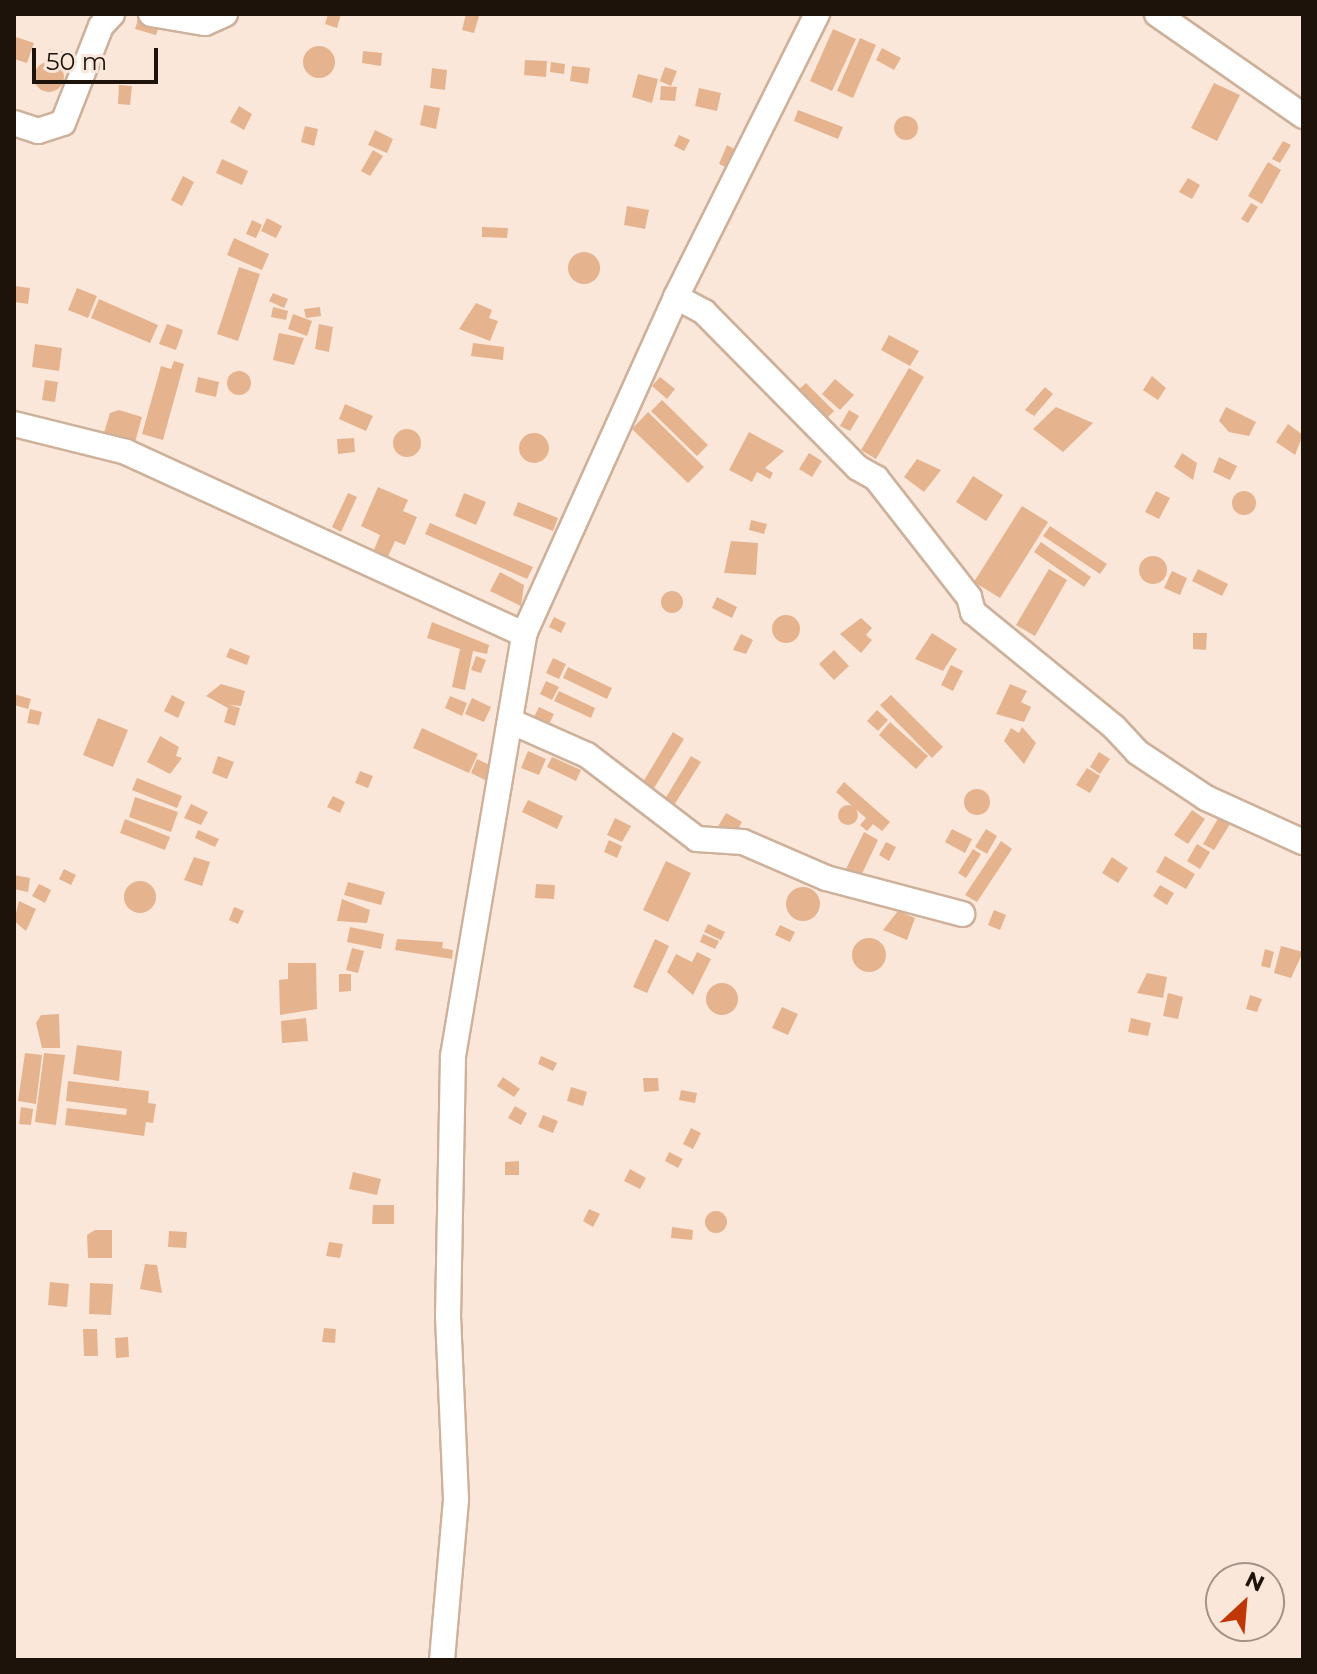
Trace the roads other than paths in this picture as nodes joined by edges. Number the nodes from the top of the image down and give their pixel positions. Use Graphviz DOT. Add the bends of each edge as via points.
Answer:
graph roads {
  1 [pos="112,14"];
  2 [pos="151,14"];
  3 [pos="225,14"];
  4 [pos="817,14"];
  5 [pos="1157,14"];
  6 [pos="1303,116"];
  7 [pos="14,123"];
  8 [pos="676,297"];
  9 [pos="14,424"];
  10 [pos="524,634"];
  11 [pos="510,721"];
  12 [pos="1303,842"];
  13 [pos="962,914"];
  14 [pos="442,1660"];
  1 -- 7 [label="street" via="101,26 63,123 54,131"];
  2 -- 3 [label="street" via="205,23"];
  4 -- 8 [label="street"];
  5 -- 6 [label="street"];
  8 -- 10 [label="street"];
  8 -- 12 [label="street" via="704,312 858,468 876,478 969,597 973,612 1114,727 1137,752 1206,798"];
  9 -- 10 [label="street" via="126,452"];
  10 -- 11 [label="street"];
  11 -- 13 [label="street" via="587,755 697,839 743,842 826,878"];
  11 -- 14 [label="street" via="453,1056 448,1317 456,1499"];
}
